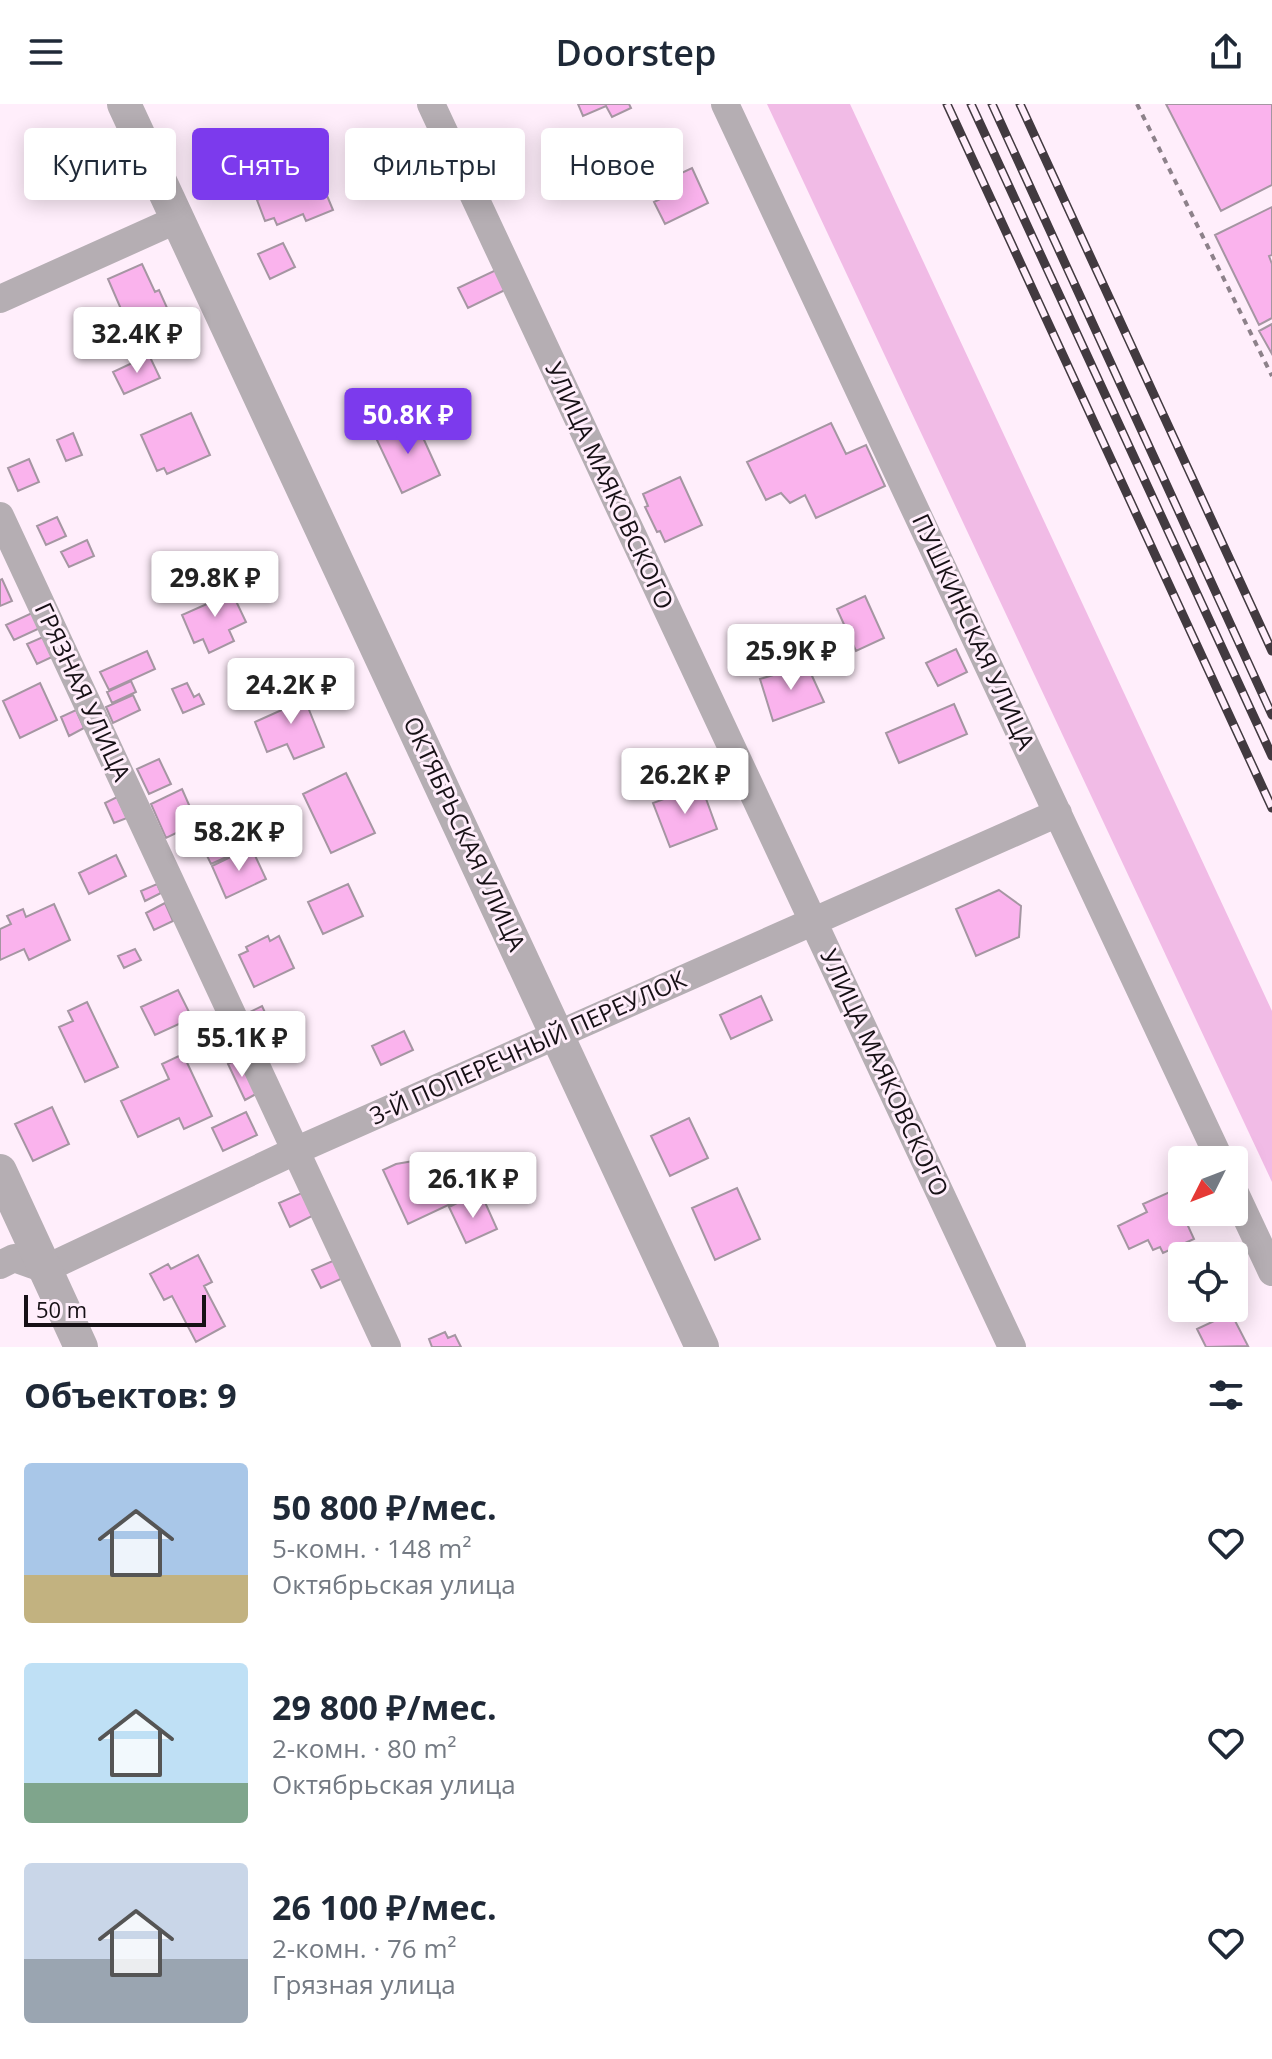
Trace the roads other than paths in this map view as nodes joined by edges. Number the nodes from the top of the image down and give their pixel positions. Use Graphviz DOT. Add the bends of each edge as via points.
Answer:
graph roads {
  1 [pos="124,104"];
  2 [pos="431,104"];
  3 [pos="725,104"];
  4 [pos="178,219"];
  5 [pos="0,299"];
  6 [pos="0,516"];
  7 [pos="1058,813"];
  8 [pos="813,922"];
  9 [pos="557,1035"];
  10 [pos="1213,1146"];
  11 [pos="295,1151"];
  12 [pos="0,1171"];
  13 [pos="1248,1221"];
  14 [pos="0,1265"];
  15 [pos="45,1269"];
  16 [pos="1272,1272"];
  17 [pos="81,1347"];
  18 [pos="387,1347"];
  19 [pos="702,1347"];
  20 [pos="1012,1347"];
  1 -- 4 [label="street, ОКТЯБРЬСКАЯ УЛИЦА"];
  2 -- 8 [label="street, УЛИЦА МАЯКОВСКОГО"];
  3 -- 7 [label="street, ПУШКИНСКАЯ УЛИЦА"];
  4 -- 5 [label="street"];
  4 -- 9 [label="street, ОКТЯБРЬСКАЯ УЛИЦА"];
  6 -- 11 [label="street, ГРЯЗНАЯ УЛИЦА"];
  7 -- 8 [label="street, 3-Й ПОПЕРЕЧНЫЙ ПЕРЕУЛОК"];
  7 -- 10 [label="street, ПУШКИНСКАЯ УЛИЦА"];
  8 -- 9 [label="street, 3-Й ПОПЕРЕЧНЫЙ ПЕРЕУЛОК"];
  8 -- 20 [label="street, УЛИЦА МАЯКОВСКОГО"];
  9 -- 11 [label="street, 3-Й ПОПЕРЕЧНЫЙ ПЕРЕУЛОК"];
  9 -- 19 [label="street, ОКТЯБРЬСКАЯ УЛИЦА"];
  11 -- 15 [label="street, 3-Й ПОПЕРЕЧНЫЙ ПЕРЕУЛОК"];
  11 -- 18 [label="street, ГРЯЗНАЯ УЛИЦА"];
  12 -- 15 [label="street"];
  13 -- 16 [label="street"];
  14 -- 15 [label="street" via="14,1258"];
  15 -- 17 [label="street"];
}
